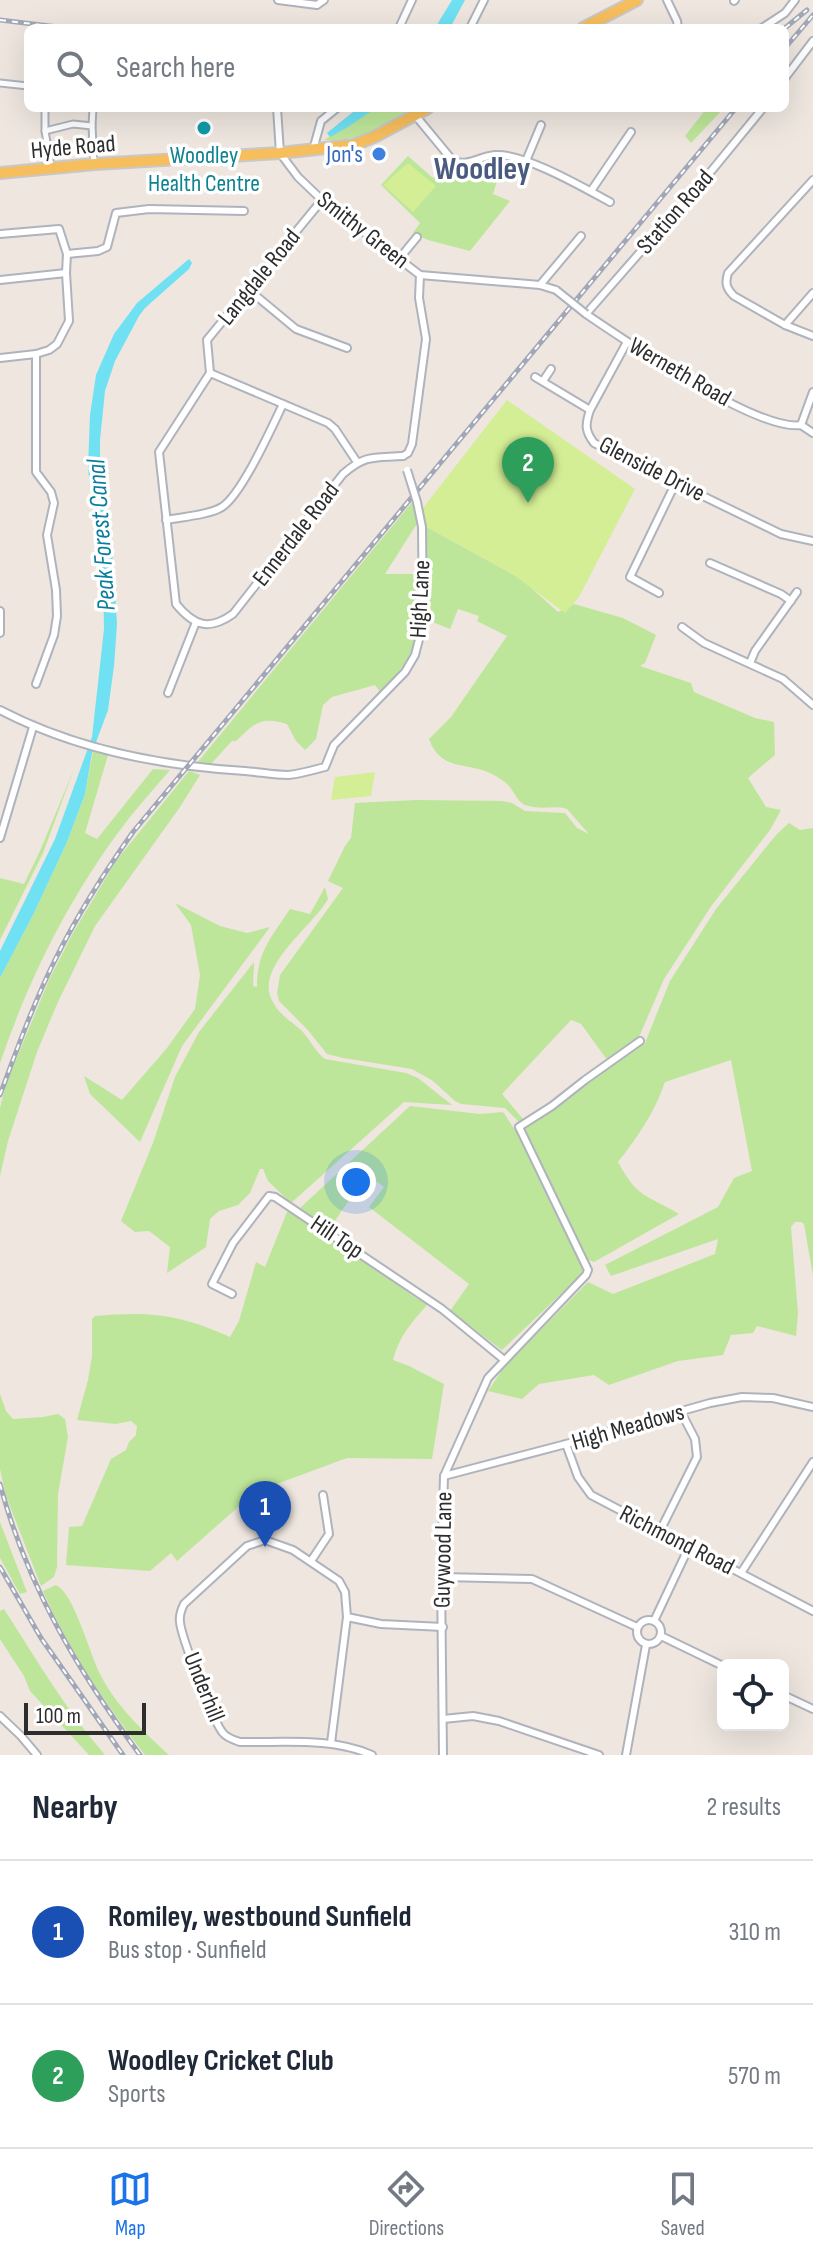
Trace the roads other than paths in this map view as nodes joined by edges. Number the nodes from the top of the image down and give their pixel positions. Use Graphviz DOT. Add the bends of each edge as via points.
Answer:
graph roads {
  1 [pos="278,0"];
  2 [pos="324,0"];
  3 [pos="412,0"];
  4 [pos="484,0"];
  5 [pos="637,0"];
  6 [pos="667,0"];
  7 [pos="795,0"];
  8 [pos="401,24"];
  9 [pos="472,24"];
  10 [pos="591,24"];
  11 [pos="677,24"];
  12 [pos="768,24"];
  13 [pos="813,41"];
  14 [pos="789,73"];
  15 [pos="0,83"];
  16 [pos="24,86"];
  17 [pos="45,112"];
  18 [pos="93,112"];
  19 [pos="277,112"];
  20 [pos="332,112"];
  21 [pos="420,112"];
  22 [pos="425,112"];
  23 [pos="760,112"];
  24 [pos="541,125"];
  25 [pos="92,126"];
  26 [pos="45,131"];
  27 [pos="631,132"];
  28 [pos="313,150"];
  29 [pos="280,153"];
  30 [pos="526,161"];
  31 [pos="95,164"];
  32 [pos="52,168"];
  33 [pos="0,173"];
  34 [pos="813,180"];
  35 [pos="591,191"];
  36 [pos="322,200"];
  37 [pos="610,202"];
  38 [pos="244,211"];
  39 [pos="0,234"];
  40 [pos="581,236"];
  41 [pos="417,237"];
  42 [pos="67,254"];
  43 [pos="399,259"];
  44 [pos="66,273"];
  45 [pos="420,275"];
  46 [pos="0,280"];
  47 [pos="540,285"];
  48 [pos="249,290"];
  49 [pos="556,290"];
  50 [pos="813,293"];
  51 [pos="586,314"];
  52 [pos="785,325"];
  53 [pos="813,336"];
  54 [pos="627,342"];
  55 [pos="347,348"];
  56 [pos="36,354"];
  57 [pos="0,358"];
  58 [pos="551,369"];
  59 [pos="210,373"];
  60 [pos="535,377"];
  61 [pos="543,381"];
  62 [pos="813,392"];
  63 [pos="283,404"];
  64 [pos="590,410"];
  65 [pos="801,425"];
  66 [pos="813,433"];
  67 [pos="403,456"];
  68 [pos="357,462"];
  69 [pos="676,482"];
  70 [pos="166,520"];
  71 [pos="813,541"];
  72 [pos="710,563"];
  73 [pos="797,592"];
  74 [pos="659,593"];
  75 [pos="791,601"];
  76 [pos="0,615"];
  77 [pos="196,622"];
  78 [pos="682,627"];
  79 [pos="0,633"];
  80 [pos="750,663"];
  81 [pos="36,684"];
  82 [pos="168,693"];
  83 [pos="813,705"];
  84 [pos="0,710"];
  85 [pos="33,727"];
  86 [pos="0,838"];
  87 [pos="640,1041"];
  88 [pos="232,1294"];
  89 [pos="503,1359"];
  90 [pos="813,1407"];
  91 [pos="681,1412"];
  92 [pos="566,1444"];
  93 [pos="813,1462"];
  94 [pos="444,1476"];
  95 [pos="323,1495"];
  96 [pos="660,1531"];
  97 [pos="689,1547"];
  98 [pos="311,1561"];
  99 [pos="741,1573"];
  100 [pos="441,1577"];
  101 [pos="813,1611"];
  102 [pos="347,1617"];
  103 [pos="654,1621"];
  104 [pos="443,1627"];
  105 [pos="637,1627"];
  106 [pos="661,1636"];
  107 [pos="646,1645"];
  108 [pos="717,1663"];
  109 [pos="789,1698"];
  110 [pos="813,1709"];
  111 [pos="0,1716"];
  112 [pos="443,1719"];
  113 [pos="331,1743"];
  114 [pos="37,1755"];
  115 [pos="372,1755"];
  116 [pos="443,1755"];
  117 [pos="599,1755"];
  118 [pos="626,1755"];
  1 -- 2 [label="street" via="317,5"];
  3 -- 8 [label="street"];
  4 -- 9 [label="street"];
  5 -- 10 [label="main road"];
  6 -- 11 [label="street"];
  7 -- 12 [label="street"];
  13 -- 14 [label="street"];
  15 -- 16 [label="street"];
  17 -- 26 [label="street"];
  18 -- 25 [label="street"];
  19 -- 29 [label="street"];
  20 -- 28 [label="street" via="321,121"];
  21 -- 28 [label="main road, Hyde Road" via="354,145"];
  22 -- 30 [label="street" via="439,147 453,161 461,164 495,155"];
  23 -- 51 [label="street, Station Road"];
  24 -- 30 [label="street"];
  25 -- 26 [label="street"];
  25 -- 31 [label="street"];
  26 -- 32 [label="street"];
  27 -- 35 [label="street"];
  28 -- 29 [label="main road, Hyde Road"];
  29 -- 31 [label="main road, Hyde Road"];
  29 -- 36 [label="street, Smithy Green"];
  30 -- 35 [label="street"];
  31 -- 32 [label="main road, Hyde Road"];
  32 -- 33 [label="main road, Hyde Road"];
  34 -- 52 [label="street" via="725,282 734,296"];
  35 -- 37 [label="street"];
  36 -- 43 [label="street, Smithy Green"];
  36 -- 48 [label="street, Langdale Road"];
  38 -- 42 [label="street" via="116,213 107,247"];
  39 -- 42 [label="street" via="59,229"];
  40 -- 47 [label="street"];
  41 -- 43 [label="street"];
  42 -- 44 [label="street"];
  43 -- 45 [label="street, Smithy Green"];
  44 -- 46 [label="street"];
  44 -- 56 [label="street" via="69,321 57,344"];
  45 -- 47 [label="street, Smithy Green"];
  45 -- 67 [label="street" via="426,339 412,444"];
  47 -- 49 [label="street, Smithy Green"];
  48 -- 55 [label="street" via="296,329"];
  48 -- 59 [label="street, Langdale Road" via="207,340"];
  49 -- 51 [label="street, Werneth Road, bridge"];
  50 -- 52 [label="street"];
  51 -- 54 [label="street, Werneth Road"];
  52 -- 53 [label="street"];
  54 -- 64 [label="street, Glenside Drive"];
  54 -- 65 [label="street, Werneth Road" via="715,395 783,426"];
  56 -- 57 [label="street"];
  56 -- 81 [label="street" via="36,472 54,503 47,535 57,616"];
  58 -- 61 [label="street"];
  59 -- 63 [label="street"];
  59 -- 70 [label="street" via="159,452"];
  60 -- 61 [label="street"];
  61 -- 64 [label="street"];
  62 -- 65 [label="street"];
  63 -- 68 [label="street" via="328,423"];
  63 -- 70 [label="street" via="265,443 220,509"];
  64 -- 69 [label="street, Glenside Drive" via="586,431 594,443"];
  65 -- 66 [label="street, Werneth Road"];
  67 -- 68 [label="street, Ennerdale Road"];
  67 -- 85 [label="street, High Lane, bridge" via="422,527 423,624 405,672 334,745 325,767 291,775 192,768"];
  68 -- 77 [label="street, Ennerdale Road" via="233,614 222,622"];
  69 -- 71 [label="street, Glenside Drive" via="781,534"];
  69 -- 74 [label="street" via="630,577"];
  70 -- 77 [label="street" via="176,604"];
  72 -- 75 [label="street"];
  73 -- 75 [label="street"];
  75 -- 80 [label="street"];
  76 -- 79 [label="street"];
  77 -- 82 [label="street"];
  78 -- 80 [label="street"];
  80 -- 83 [label="street" via="789,682"];
  84 -- 85 [label="street"];
  85 -- 86 [label="street"];
  87 -- 89 [label="street, Guywood Lane" via="519,1127 588,1270"];
  88 -- 89 [label="street, Hill Top" via="212,1284 233,1243 269,1196 275,1197 442,1309"];
  89 -- 94 [label="street, Guywood Lane" via="488,1378"];
  90 -- 91 [label="street, High Meadows" via="755,1396"];
  91 -- 92 [label="street, High Meadows"];
  91 -- 96 [label="street" via="695,1439 697,1457"];
  92 -- 94 [label="street, High Meadows"];
  92 -- 96 [label="street, Richmond Road" via="591,1495"];
  93 -- 99 [label="street"];
  94 -- 100 [label="street, Guywood Lane"];
  95 -- 98 [label="street" via="329,1534"];
  96 -- 97 [label="street, Richmond Road"];
  97 -- 99 [label="street, Richmond Road"];
  97 -- 103 [label="street"];
  98 -- 102 [label="street" via="339,1581"];
  98 -- 113 [label="street, Underhill" via="265,1540 247,1546 184,1604 180,1628 222,1733 240,1742"];
  99 -- 101 [label="street, Richmond Road"];
  100 -- 104 [label="street, Guywood Lane"];
  100 -- 105 [label="street" via="532,1579"];
  102 -- 104 [label="street"];
  102 -- 113 [label="street"];
  103 -- 105 [label="street" via="644,1620"];
  103 -- 106 [label="street"];
  104 -- 112 [label="street, Guywood Lane"];
  105 -- 107 [label="street" via="637,1638"];
  106 -- 107 [label="street"];
  106 -- 108 [label="street"];
  107 -- 118 [label="street"];
  109 -- 110 [label="street"];
  111 -- 114 [label="street"];
  112 -- 116 [label="street, Guywood Lane"];
  112 -- 117 [label="street" via="473,1716 499,1721"];
  113 -- 115 [label="street, Underhill"];
}
